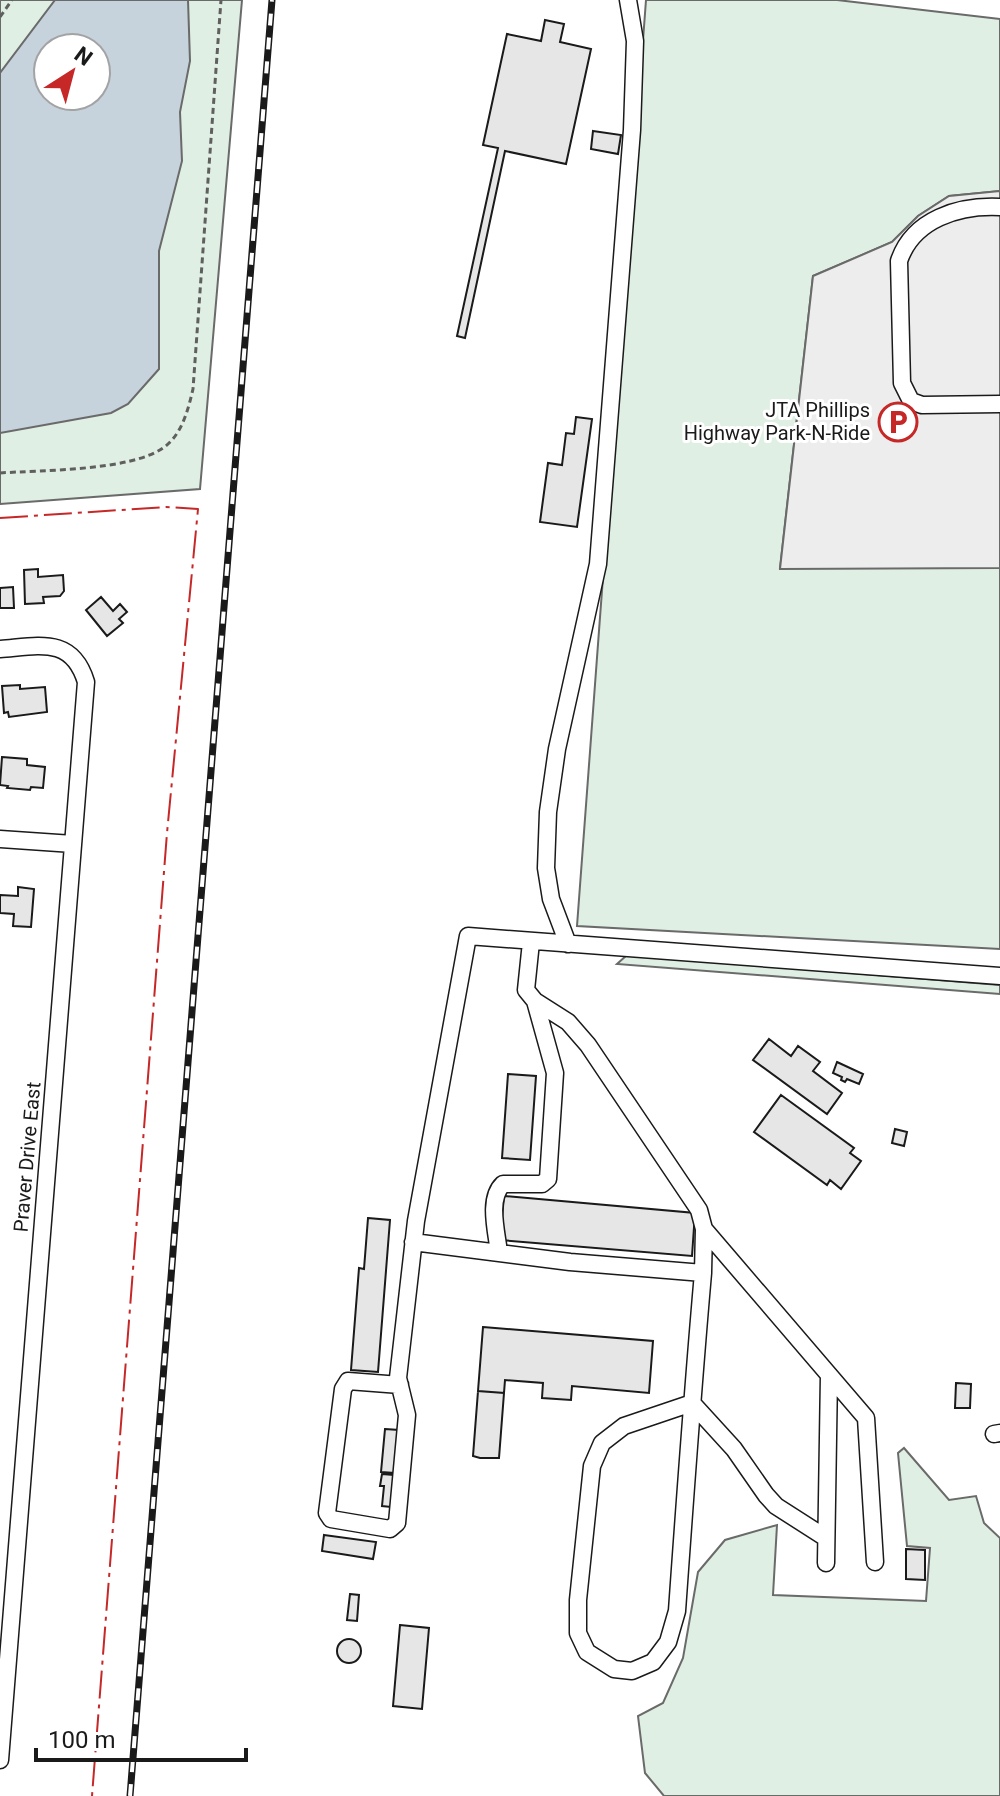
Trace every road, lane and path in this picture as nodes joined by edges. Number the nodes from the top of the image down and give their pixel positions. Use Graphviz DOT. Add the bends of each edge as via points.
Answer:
graph roads {
  1 [pos="12,0"];
  2 [pos="221,0"];
  3 [pos="628,0"];
  4 [pos="0,17"];
  5 [pos="1000,207"];
  6 [pos="1000,404"];
  7 [pos="0,473"];
  8 [pos="0,649"];
  9 [pos="0,839"];
  10 [pos="73,844"];
  11 [pos="531,942"];
  12 [pos="568,944"];
  13 [pos="1000,976"];
  14 [pos="535,1001"];
  15 [pos="704,1229"];
  16 [pos="413,1242"];
  17 [pos="499,1253"];
  18 [pos="703,1273"];
  19 [pos="829,1375"];
  20 [pos="400,1385"];
  21 [pos="692,1403"];
  22 [pos="826,1538"];
  23 [pos="875,1562"];
  24 [pos="826,1563"];
  25 [pos="7,1586"];
  26 [pos="0,1760"];
  1 -- 4 [label="path"];
  2 -- 7 [label="path" via="193,389 186,417 163,449 135,460"];
  3 -- 12 [label="street" via="635,41 632,130 598,564 548,812 546,868"];
  5 -- 6 [label="street" via="977,206 938,217 904,248 899,261 902,383 911,401"];
  8 -- 10 [label="street, Praver Drive East" via="47,645 73,656 81,667 86,682"];
  9 -- 10 [label="street"];
  10 -- 25 [label="street, Praver Drive East"];
  11 -- 12 [label="street"];
  11 -- 14 [label="street" via="526,990"];
  11 -- 16 [label="street" via="468,936"];
  12 -- 13 [label="street"];
  14 -- 15 [label="street" via="568,1022 588,1045 699,1210"];
  14 -- 17 [label="street" via="555,1073 548,1179 498,1188 494,1197"];
  15 -- 18 [label="street"];
  15 -- 19 [label="street"];
  16 -- 17 [label="street"];
  16 -- 20 [label="street"];
  17 -- 18 [label="street"];
  18 -- 21 [label="street"];
  19 -- 22 [label="street"];
  19 -- 23 [label="street" via="866,1418"];
  20 -- 20 [label="street" via="407,1415 397,1523 390,1529 331,1519 327,1513 343,1389 348,1381"];
  21 -- 21 [label="street" via="677,1611 668,1642 653,1662 632,1671 614,1669 587,1652 578,1633 592,1466 602,1443 624,1426"];
  21 -- 22 [label="street" via="766,1495"];
  22 -- 24 [label="street"];
  25 -- 26 [label="street, Praver Drive East"];
}
